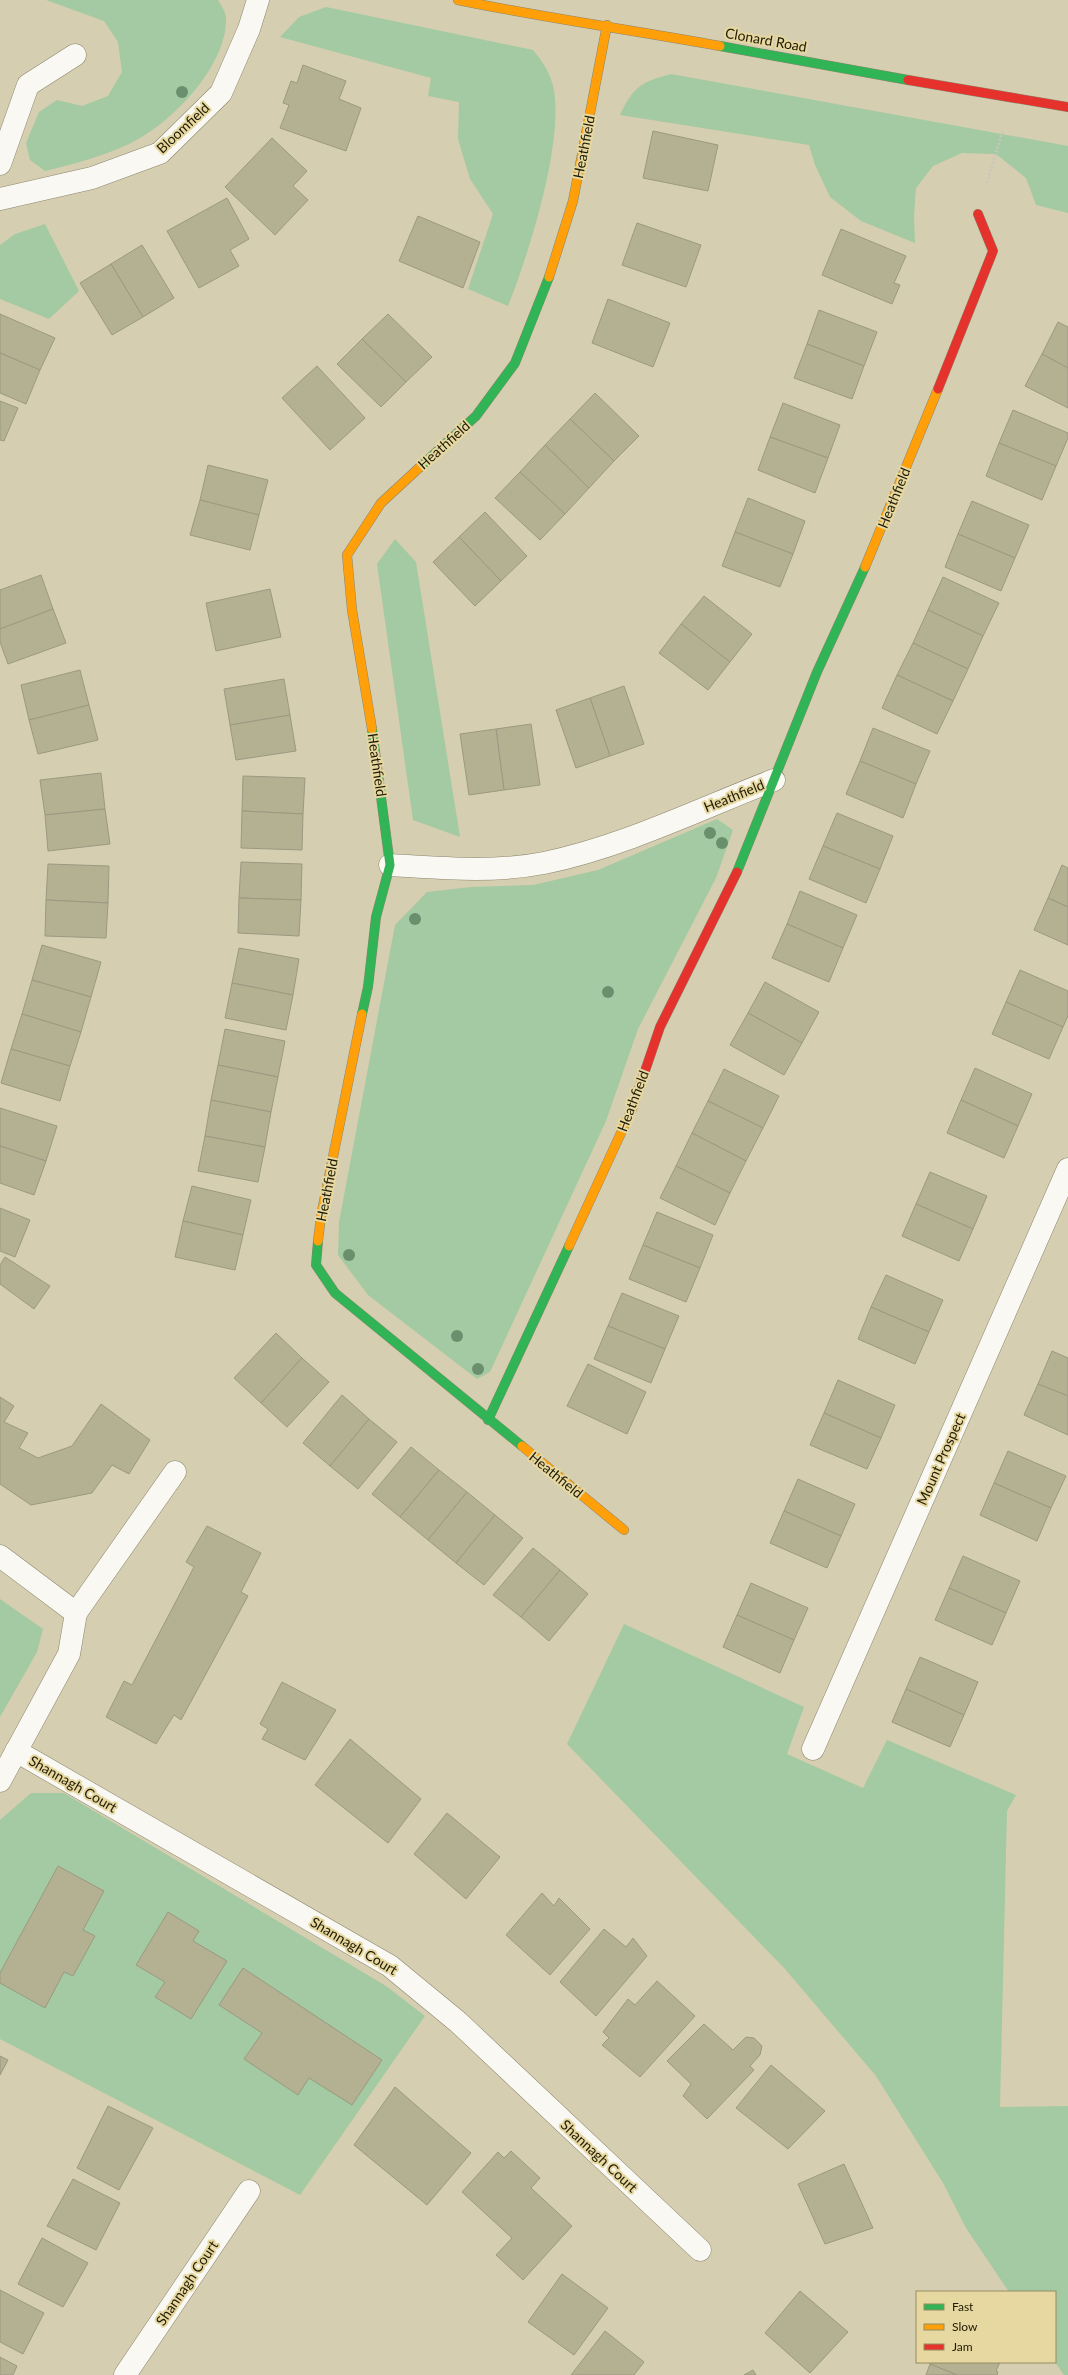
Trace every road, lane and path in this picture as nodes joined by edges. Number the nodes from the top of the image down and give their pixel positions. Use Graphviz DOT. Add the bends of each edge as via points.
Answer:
graph roads {
  1 [pos="258,0"];
  2 [pos="458,0"];
  3 [pos="529,7"];
  4 [pos="607,25"];
  5 [pos="75,55"];
  6 [pos="1013,99"];
  7 [pos="1068,107"];
  8 [pos="0,164"];
  9 [pos="0,199"];
  10 [pos="978,214"];
  11 [pos="774,780"];
  12 [pos="390,865"];
  13 [pos="1068,1168"];
  14 [pos="488,1420"];
  15 [pos="175,1472"];
  16 [pos="624,1530"];
  17 [pos="0,1556"];
  18 [pos="76,1613"];
  19 [pos="814,1749"];
  20 [pos="16,1751"];
  21 [pos="0,1781"];
  22 [pos="249,2191"];
  23 [pos="700,2250"];
  24 [pos="125,2375"];
  1 -- 9 [label="street, Bloomfield" via="250,29 221,93 160,153 92,178"];
  2 -- 3 [label="street, Clonard Road"];
  3 -- 4 [label="street, Clonard Road"];
  4 -- 6 [label="street, Clonard Road"];
  4 -- 12 [label="street, Heathfield" via="573,201 548,285 515,363 476,416 381,503 347,555 352,610 367,693"];
  5 -- 8 [label="street" via="28,85"];
  6 -- 7 [label="street, Clonard Road"];
  6 -- 10 [label="path"];
  10 -- 11 [label="street, Heathfield" via="993,251 882,529 817,672"];
  11 -- 12 [label="street, Heathfield" via="612,844 544,863 479,869"];
  11 -- 14 [label="street, Heathfield" via="740,867 660,1027 632,1109"];
  12 -- 14 [label="street, Heathfield" via="376,917 368,987 321,1216 316,1265 335,1293"];
  13 -- 19 [label="street, Mount Prospect"];
  14 -- 16 [label="street, Heathfield"];
  15 -- 18 [label="street, Shannagh Court"];
  17 -- 18 [label="street"];
  18 -- 20 [label="street, Shannagh Court" via="69,1654"];
  20 -- 21 [label="street, Shannagh Court"];
  20 -- 23 [label="street, Shannagh Court" via="390,1966 458,2022"];
  22 -- 24 [label="street, Shannagh Court"];
}
